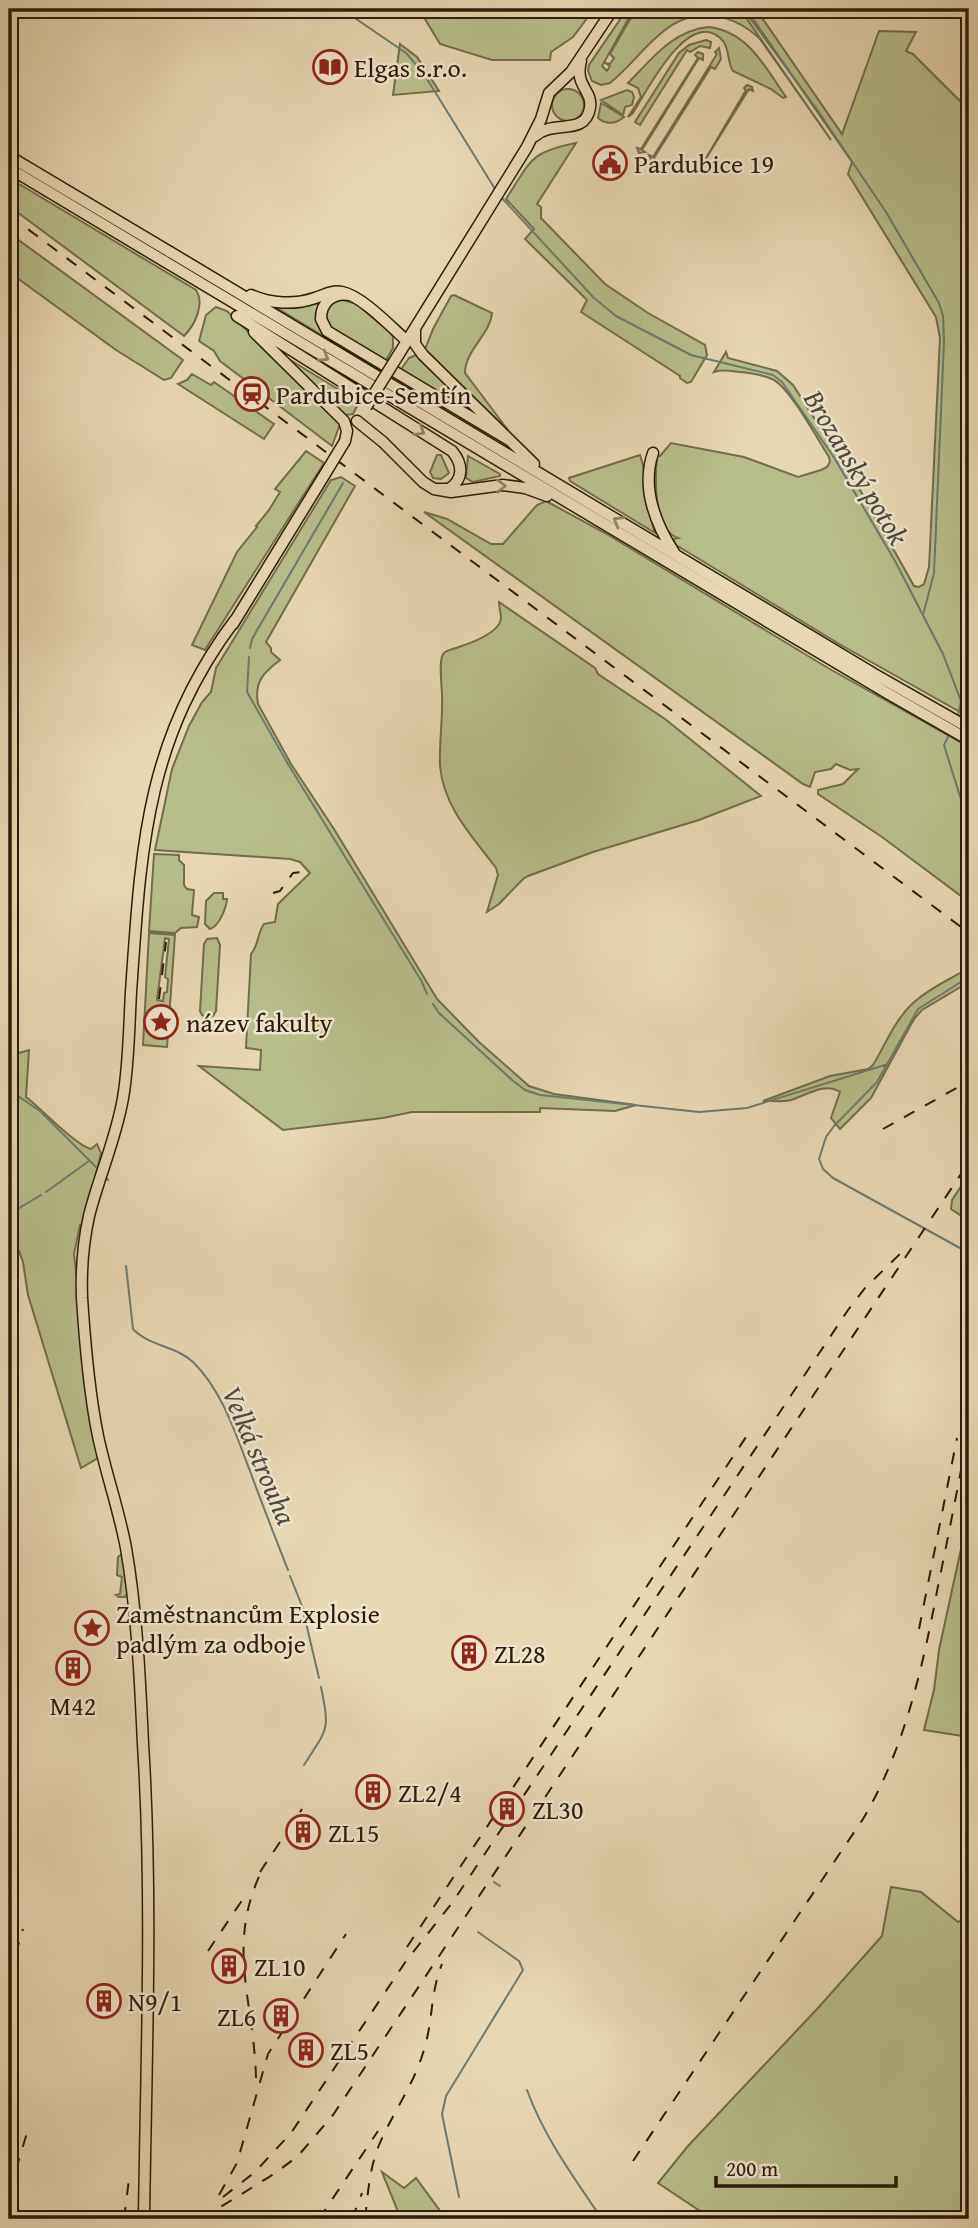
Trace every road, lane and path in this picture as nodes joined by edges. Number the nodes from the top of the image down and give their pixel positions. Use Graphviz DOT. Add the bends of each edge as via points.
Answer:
graph roads {
  1 [pos="613,9"];
  2 [pos="587,49"];
  3 [pos="559,84"];
  4 [pos="583,88"];
  5 [pos="546,102"];
  6 [pos="566,127"];
  7 [pos="527,147"];
  8 [pos="9,156"];
  9 [pos="9,168"];
  10 [pos="167,257"];
  11 [pos="205,280"];
  12 [pos="350,295"];
  13 [pos="237,317"];
  14 [pos="417,324"];
  15 [pos="394,330"];
  16 [pos="407,341"];
  17 [pos="357,421"];
  18 [pos="509,440"];
  19 [pos="345,441"];
  20 [pos="653,453"];
  21 [pos="556,483"];
  22 [pos="433,489"];
  23 [pos="572,506"];
  24 [pos="677,556"];
  25 [pos="948,723"];
  26 [pos="968,735"];
  27 [pos="144,2219"];
  1 -- 2 [label="main road"];
  2 -- 3 [label="main road"];
  2 -- 4 [label="main road" via="579,73"];
  3 -- 4 [label="main road"];
  3 -- 5 [label="main road"];
  4 -- 6 [label="main road" via="590,100 589,111 582,122"];
  5 -- 6 [label="main road" via="550,118"];
  5 -- 7 [label="main road"];
  6 -- 7 [label="main road" via="546,128"];
  7 -- 14 [label="main road"];
  8 -- 10 [label="main road"];
  9 -- 10 [label="main road"];
  10 -- 11 [label="main road"];
  11 -- 12 [label="main road" via="273,302 298,302 336,292"];
  11 -- 13 [label="main road"];
  11 -- 21 [label="main road"];
  11 -- 23 [label="main road, one-way"];
  12 -- 15 [label="main road"];
  12 -- 18 [label="main road" via="337,295 325,304 321,319 327,331"];
  13 -- 19 [label="main road" via="342,419 348,431"];
  13 -- 22 [label="main road, one-way" via="452,451 460,466 458,481 449,489"];
  14 -- 15 [label="main road"];
  14 -- 16 [label="main road"];
  14 -- 18 [label="main road" via="414,337 419,351"];
  15 -- 16 [label="main road"];
  16 -- 17 [label="main road, bridge"];
  17 -- 19 [label="main road"];
  17 -- 22 [label="main road"];
  18 -- 21 [label="main road"];
  19 -- 27 [label="main road, bridge" via="207,659 160,764 140,872 125,1088 85,1242 82,1295 94,1412 126,1547 135,1629 146,1827"];
  20 -- 24 [label="main road" via="649,472 653,510"];
  24 -- 21 [label="main road, one-way"];
  22 -- 23 [label="main road, one-way" via="448,492 510,485"];
  23 -- 25 [label="main road"];
  24 -- 25 [label="main road"];
  25 -- 26 [label="main road"];
}
